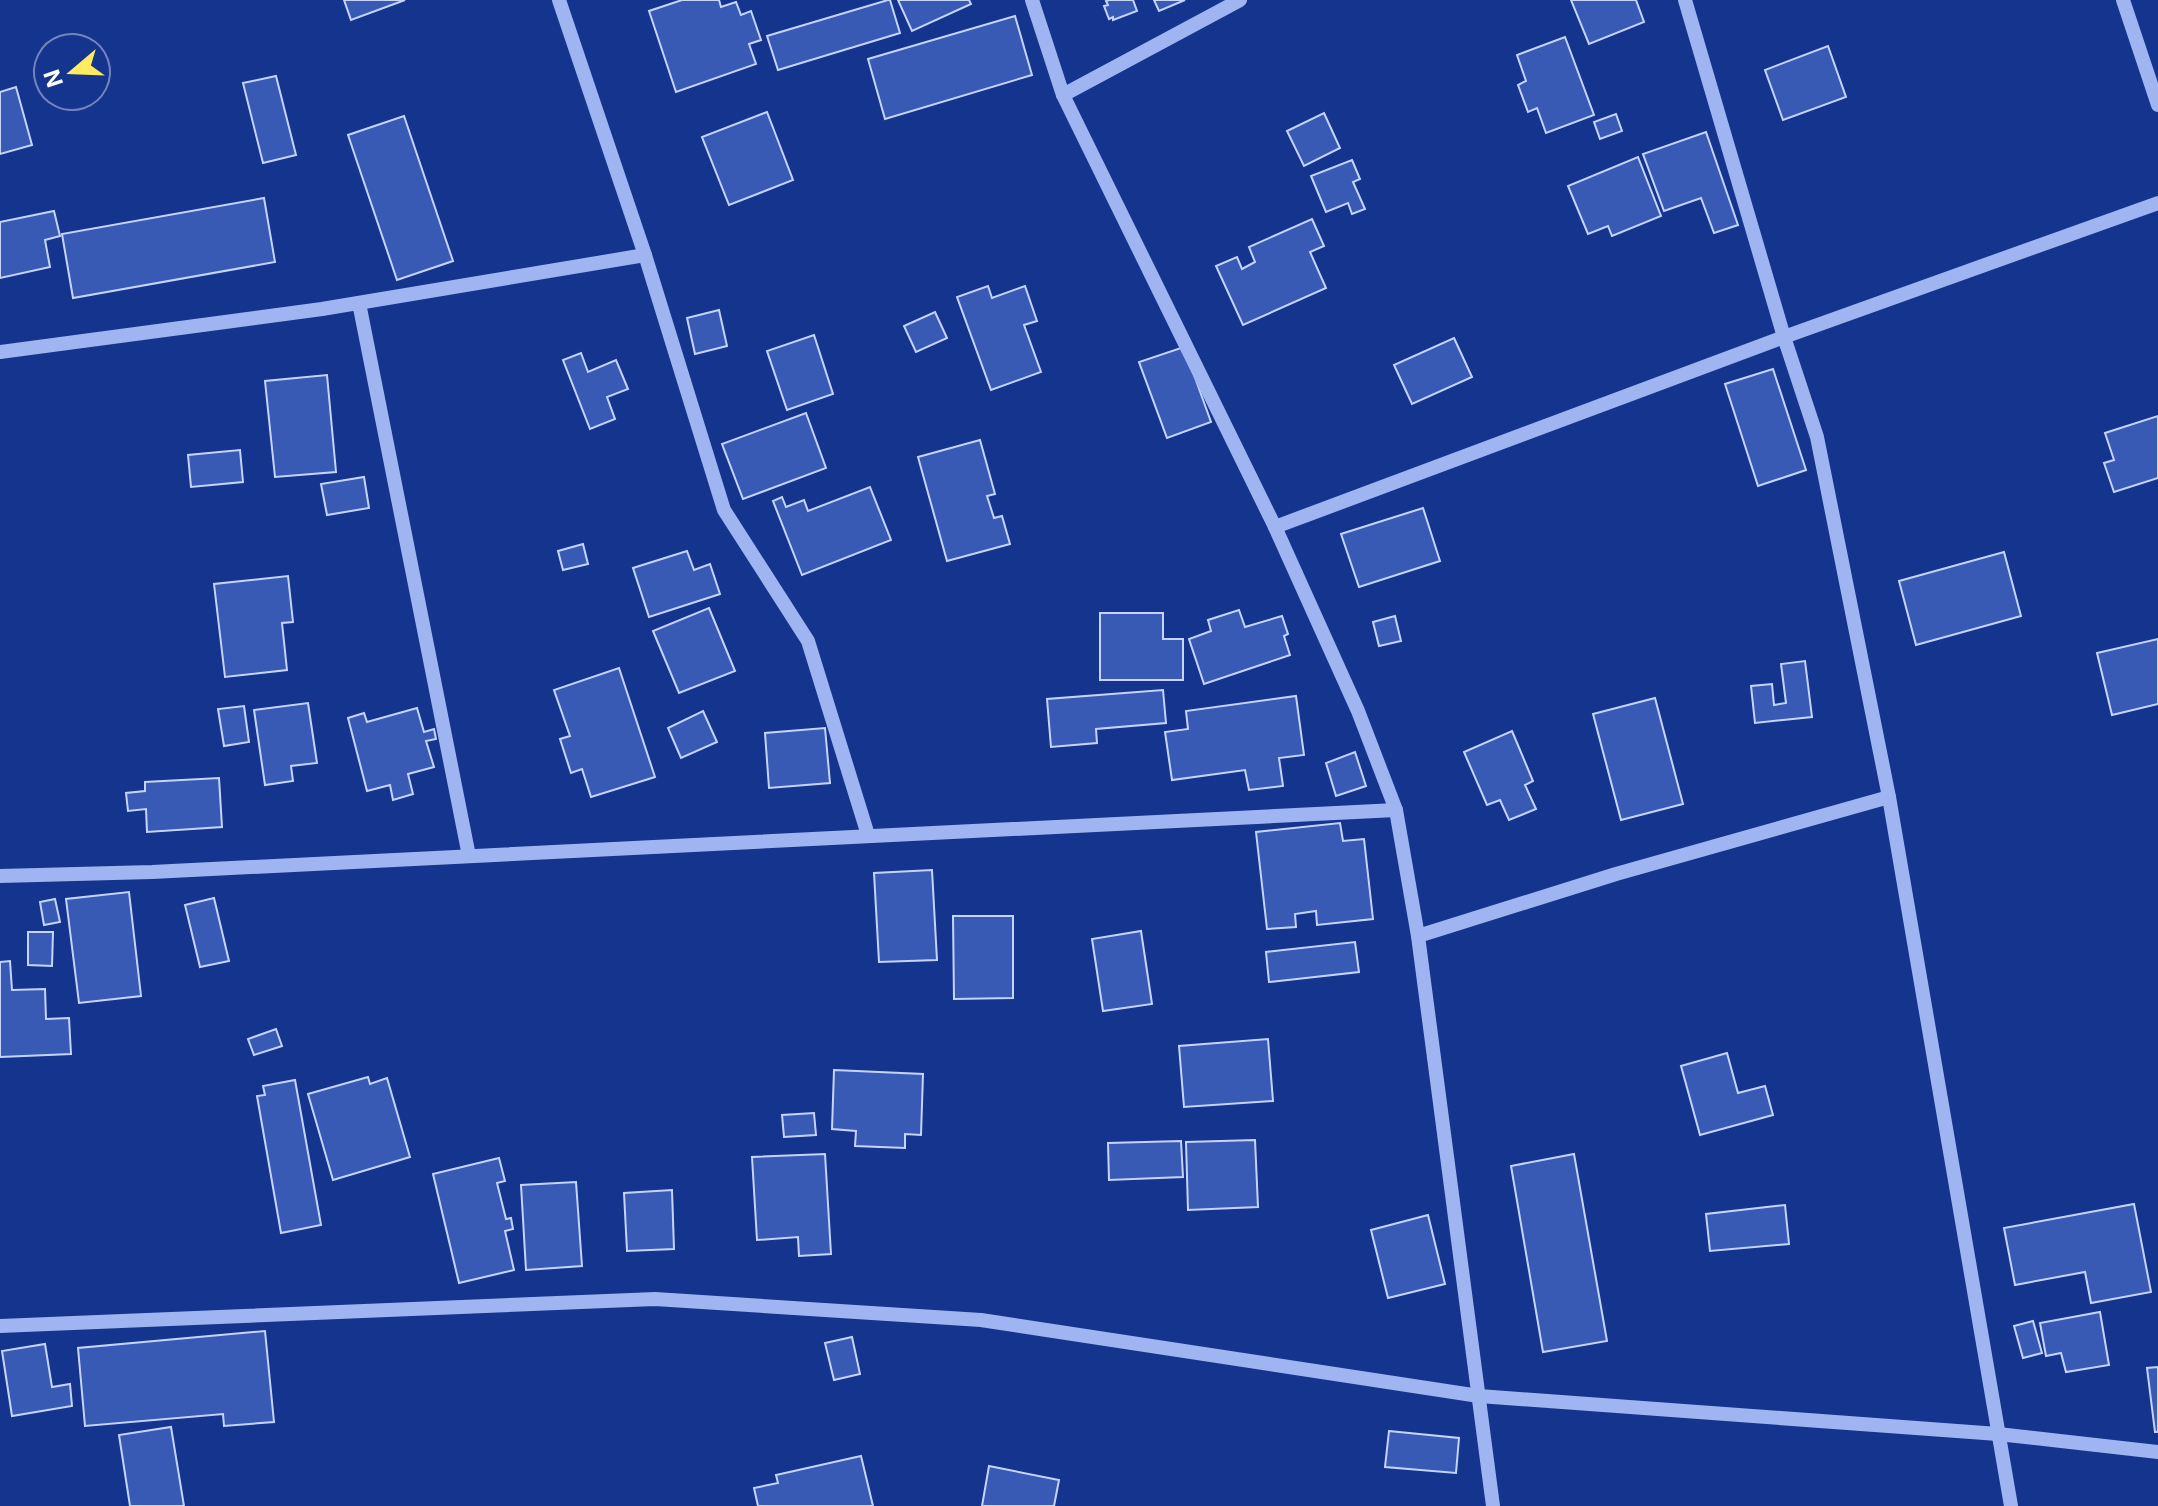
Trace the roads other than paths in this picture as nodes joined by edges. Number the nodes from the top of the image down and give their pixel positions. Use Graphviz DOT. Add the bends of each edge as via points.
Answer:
graph roads {
  1 [pos="559,0"];
  2 [pos="1032,0"];
  3 [pos="1240,0"];
  4 [pos="1685,0"];
  5 [pos="2123,0"];
  6 [pos="1063,95"];
  7 [pos="2158,105"];
  8 [pos="2158,203"];
  9 [pos="645,255"];
  10 [pos="359,303"];
  11 [pos="1784,337"];
  12 [pos="0,352"];
  13 [pos="1275,527"];
  14 [pos="1889,797"];
  15 [pos="1396,810"];
  16 [pos="868,835"];
  17 [pos="469,856"];
  18 [pos="0,876"];
  19 [pos="1418,936"];
  20 [pos="0,1326"];
  21 [pos="1479,1396"];
  22 [pos="1998,1434"];
  23 [pos="2158,1452"];
  24 [pos="1493,1506"];
  25 [pos="2011,1506"];
  1 -- 9 [label="street"];
  2 -- 6 [label="street"];
  3 -- 6 [label="street"];
  4 -- 11 [label="street"];
  5 -- 7 [label="street"];
  6 -- 13 [label="street"];
  8 -- 11 [label="street"];
  9 -- 10 [label="street"];
  9 -- 16 [label="street" via="724,510 808,641"];
  10 -- 12 [label="street"];
  10 -- 17 [label="street"];
  11 -- 13 [label="street"];
  11 -- 14 [label="street" via="1817,437"];
  13 -- 15 [label="street"];
  14 -- 19 [label="street"];
  14 -- 22 [label="street"];
  15 -- 16 [label="street"];
  15 -- 19 [label="street"];
  16 -- 17 [label="street"];
  17 -- 18 [label="street"];
  19 -- 21 [label="street"];
  20 -- 21 [label="street" via="655,1299 981,1320"];
  21 -- 22 [label="street"];
  21 -- 24 [label="street"];
  22 -- 23 [label="street"];
  22 -- 25 [label="street"];
}
